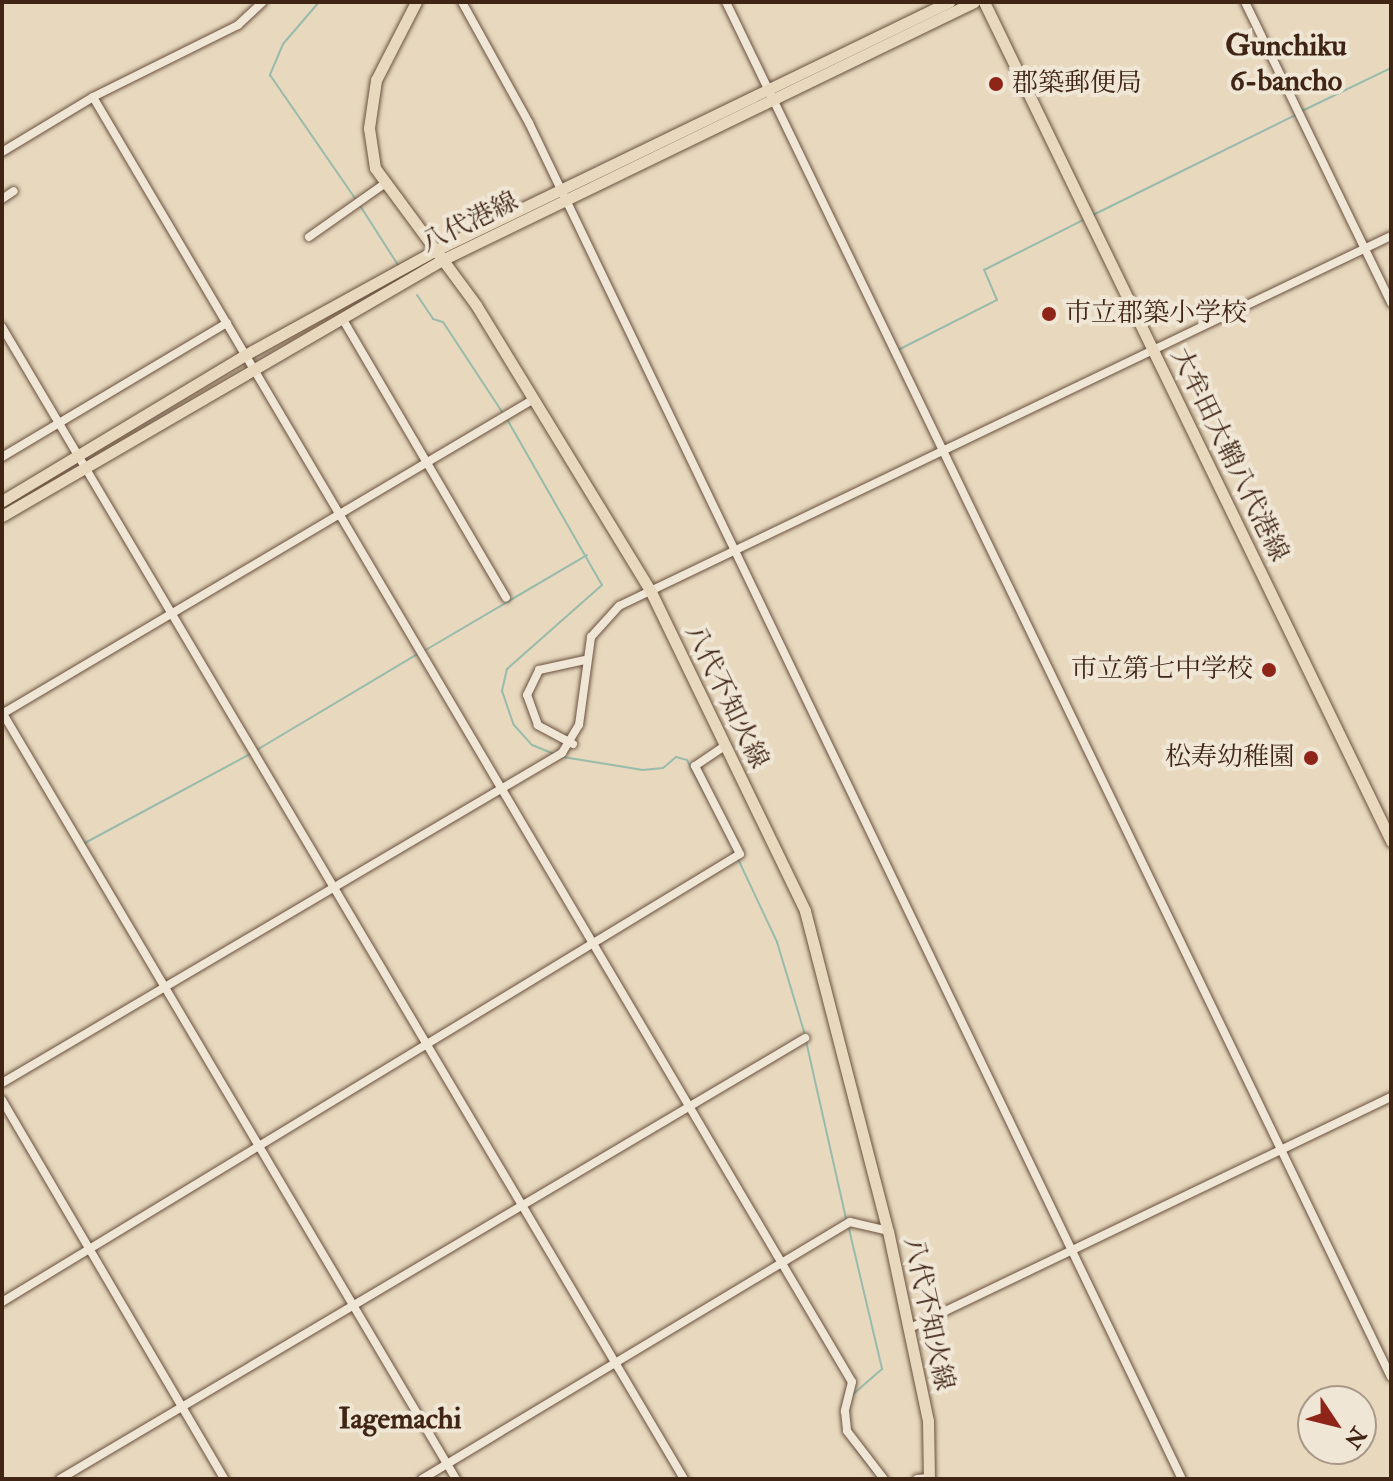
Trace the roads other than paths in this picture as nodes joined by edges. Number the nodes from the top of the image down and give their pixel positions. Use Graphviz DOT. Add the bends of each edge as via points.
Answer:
graph roads {
  1 [pos="262,2"];
  2 [pos="416,2"];
  3 [pos="462,2"];
  4 [pos="726,2"];
  5 [pos="949,2"];
  6 [pos="974,2"];
  7 [pos="984,2"];
  8 [pos="1245,2"];
  9 [pos="770,95"];
  10 [pos="93,97"];
  11 [pos="2,152"];
  12 [pos="384,184"];
  13 [pos="14,191"];
  14 [pos="561,196"];
  15 [pos="2,199"];
  16 [pos="1391,236"];
  17 [pos="309,237"];
  18 [pos="1365,248"];
  19 [pos="441,254"];
  20 [pos="1391,303"];
  21 [pos="342,318"];
  22 [pos="227,323"];
  23 [pos="2,327"];
  24 [pos="1153,350"];
  25 [pos="245,355"];
  26 [pos="255,371"];
  27 [pos="534,399"];
  28 [pos="59,423"];
  29 [pos="939,454"];
  30 [pos="79,456"];
  31 [pos="2,457"];
  32 [pos="426,460"];
  33 [pos="85,467"];
  34 [pos="2,501"];
  35 [pos="340,512"];
  36 [pos="2,516"];
  37 [pos="736,552"];
  38 [pos="651,592"];
  39 [pos="506,598"];
  40 [pos="172,611"];
  41 [pos="585,660"];
  42 [pos="2,713"];
  43 [pos="725,746"];
  44 [pos="567,748"];
  45 [pos="501,794"];
  46 [pos="1391,841"];
  47 [pos="332,886"];
  48 [pos="596,941"];
  49 [pos="165,987"];
  50 [pos="805,1038"];
  51 [pos="426,1042"];
  52 [pos="2,1083"];
  53 [pos="1391,1097"];
  54 [pos="2,1100"];
  55 [pos="691,1105"];
  56 [pos="256,1143"];
  57 [pos="1281,1149"];
  58 [pos="520,1206"];
  59 [pos="888,1231"];
  60 [pos="1072,1250"];
  61 [pos="86,1252"];
  62 [pos="782,1262"];
  63 [pos="2,1302"];
  64 [pos="354,1305"];
  65 [pos="908,1329"];
  66 [pos="612,1362"];
  67 [pos="1391,1377"];
  68 [pos="184,1408"];
  69 [pos="447,1463"];
  70 [pos="929,1478"];
  71 [pos="60,1479"];
  72 [pos="224,1479"];
  73 [pos="422,1479"];
  74 [pos="456,1479"];
  75 [pos="684,1479"];
  76 [pos="884,1479"];
  77 [pos="917,1479"];
  78 [pos="1182,1479"];
  1 -- 10 [label="street" via="238,25"];
  2 -- 12 [label="main road, 八代不知火線" via="371,103 373,157"];
  3 -- 14 [label="street"];
  4 -- 9 [label="street"];
  5 -- 9 [label="main road, 八代港線"];
  6 -- 9 [label="main road, 八代港線"];
  7 -- 24 [label="main road, 大牟田大鞘八代港線"];
  8 -- 18 [label="street"];
  9 -- 14 [label="main road, 八代港線"];
  9 -- 29 [label="street"];
  10 -- 11 [label="street"];
  10 -- 22 [label="street"];
  12 -- 17 [label="street"];
  12 -- 19 [label="main road, 八代不知火線"];
  13 -- 15 [label="street"];
  14 -- 19 [label="main road, 八代港線"];
  14 -- 37 [label="street"];
  16 -- 18 [label="street"];
  18 -- 20 [label="street"];
  18 -- 24 [label="street"];
  19 -- 21 [label="main road, 八代港線"];
  19 -- 25 [label="main road, 八代港線"];
  19 -- 27 [label="main road, 八代不知火線"];
  21 -- 26 [label="main road, 八代港線"];
  21 -- 32 [label="street"];
  22 -- 25 [label="street"];
  22 -- 28 [label="street"];
  23 -- 28 [label="street"];
  24 -- 29 [label="street"];
  24 -- 46 [label="main road, 大牟田大鞘八代港線"];
  25 -- 26 [label="street"];
  25 -- 30 [label="main road, 八代港線"];
  26 -- 33 [label="main road, 八代港線"];
  26 -- 35 [label="street"];
  27 -- 32 [label="street"];
  27 -- 38 [label="main road, 八代不知火線"];
  28 -- 30 [label="street"];
  28 -- 31 [label="street"];
  29 -- 37 [label="street"];
  29 -- 57 [label="street"];
  30 -- 33 [label="street"];
  30 -- 34 [label="main road, 八代港線"];
  32 -- 35 [label="street"];
  32 -- 39 [label="street"];
  33 -- 36 [label="main road, 八代港線"];
  33 -- 40 [label="street"];
  35 -- 40 [label="street"];
  35 -- 45 [label="street"];
  37 -- 38 [label="street"];
  37 -- 60 [label="street"];
  38 -- 41 [label="street" via="606,617"];
  38 -- 43 [label="main road, 八代不知火線"];
  40 -- 42 [label="street"];
  40 -- 47 [label="street"];
  41 -- 44 [label="street"];
  41 -- 44 [label="street" via="539,670 527,695 538,725"];
  42 -- 49 [label="street"];
  43 -- 48 [label="street" via="695,766 740,854"];
  43 -- 59 [label="main road, 八代不知火線" via="819,947"];
  44 -- 45 [label="street"];
  45 -- 47 [label="street"];
  45 -- 48 [label="street"];
  47 -- 49 [label="street"];
  47 -- 51 [label="street"];
  48 -- 51 [label="street"];
  48 -- 55 [label="street"];
  49 -- 52 [label="street"];
  49 -- 56 [label="street"];
  50 -- 55 [label="street"];
  51 -- 56 [label="street"];
  51 -- 58 [label="street"];
  53 -- 57 [label="street"];
  54 -- 61 [label="street"];
  55 -- 58 [label="street"];
  55 -- 62 [label="street"];
  56 -- 61 [label="street"];
  56 -- 64 [label="street"];
  57 -- 60 [label="street"];
  57 -- 67 [label="street"];
  58 -- 64 [label="street"];
  58 -- 66 [label="street"];
  59 -- 62 [label="street" via="853,1223"];
  59 -- 65 [label="main road, 八代不知火線"];
  60 -- 65 [label="street"];
  60 -- 78 [label="street"];
  61 -- 63 [label="street"];
  61 -- 68 [label="street"];
  62 -- 66 [label="street"];
  62 -- 76 [label="street" via="852,1382 845,1411 847,1431"];
  64 -- 68 [label="street"];
  64 -- 69 [label="street"];
  65 -- 70 [label="main road, 八代不知火線" via="928,1421"];
  66 -- 69 [label="street"];
  66 -- 75 [label="street"];
  68 -- 71 [label="street"];
  68 -- 72 [label="street"];
  69 -- 73 [label="street"];
  69 -- 74 [label="street"];
  70 -- 77 [label="street"];
}
